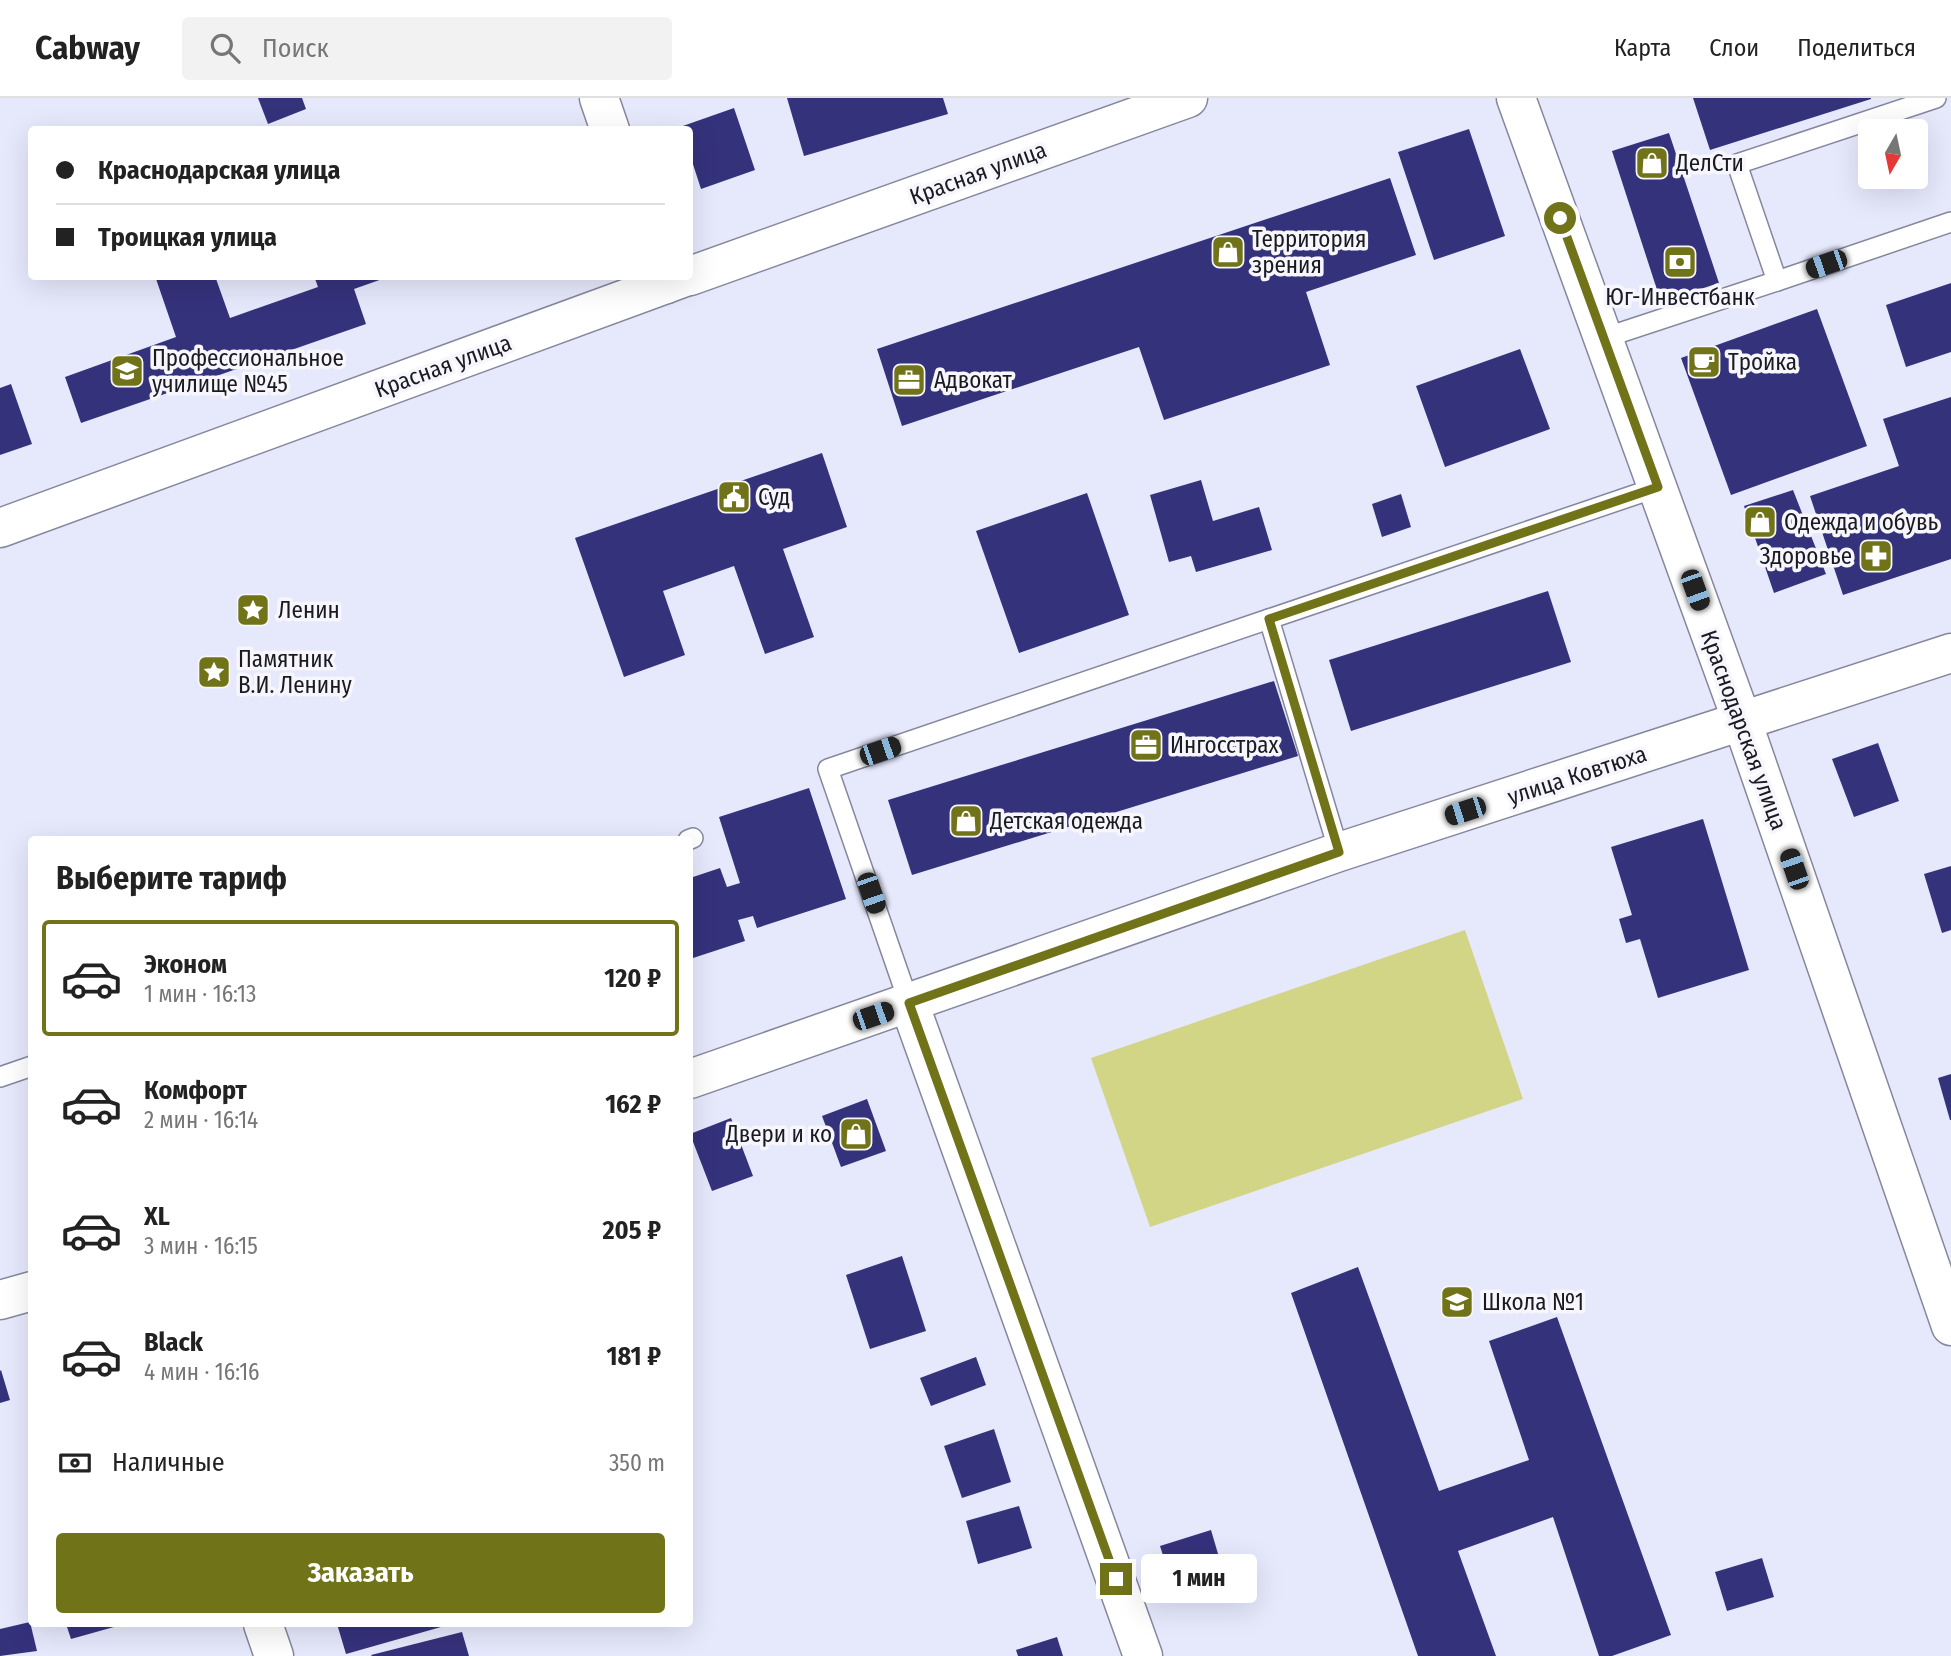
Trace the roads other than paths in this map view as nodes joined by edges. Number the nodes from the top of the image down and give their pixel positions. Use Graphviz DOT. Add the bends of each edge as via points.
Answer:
graph roads {
  1 [pos="598,98"];
  2 [pos="1188,98"];
  3 [pos="1516,98"];
  4 [pos="1936,98"];
  5 [pos="608,126"];
  6 [pos="1951,222"];
  7 [pos="693,272"];
  8 [pos="672,280"];
  9 [pos="1777,281"];
  10 [pos="1604,338"];
  11 [pos="1658,487"];
  12 [pos="0,528"];
  13 [pos="1269,619"];
  14 [pos="1951,653"];
  15 [pos="1742,721"];
  16 [pos="1339,852"];
  17 [pos="909,1003"];
  18 [pos="28,1067"];
  19 [pos="0,1077"];
  20 [pos="693,1078"];
  21 [pos="28,1292"];
  22 [pos="0,1300"];
  23 [pos="1951,1326"];
  24 [pos="264,1627"];
  25 [pos="274,1656"];
  26 [pos="1143,1656"];
  1 -- 5 [label="street"];
  2 -- 7 [label="street, Красная улица"];
  3 -- 10 [label="street, Краснодарская улица"];
  4 -- 9 [label="lane" via="1737,164"];
  6 -- 9 [label="lane"];
  8 -- 12 [label="street, Красная улица"];
  9 -- 10 [label="lane"];
  10 -- 11 [label="street, Краснодарская улица"];
  11 -- 13 [label="lane"];
  11 -- 15 [label="street, Краснодарская улица"];
  13 -- 16 [label="lane"];
  13 -- 17 [label="lane" via="828,769"];
  14 -- 15 [label="street, улица Ковтюха"];
  15 -- 16 [label="street, улица Ковтюха"];
  15 -- 23 [label="street, Краснодарская улица"];
  16 -- 17 [label="street, улица Ковтюха"];
  17 -- 20 [label="street, улица Ковтюха"];
  17 -- 26 [label="street"];
  18 -- 19 [label="lane"];
  21 -- 22 [label="street"];
  24 -- 25 [label="street"];
}
